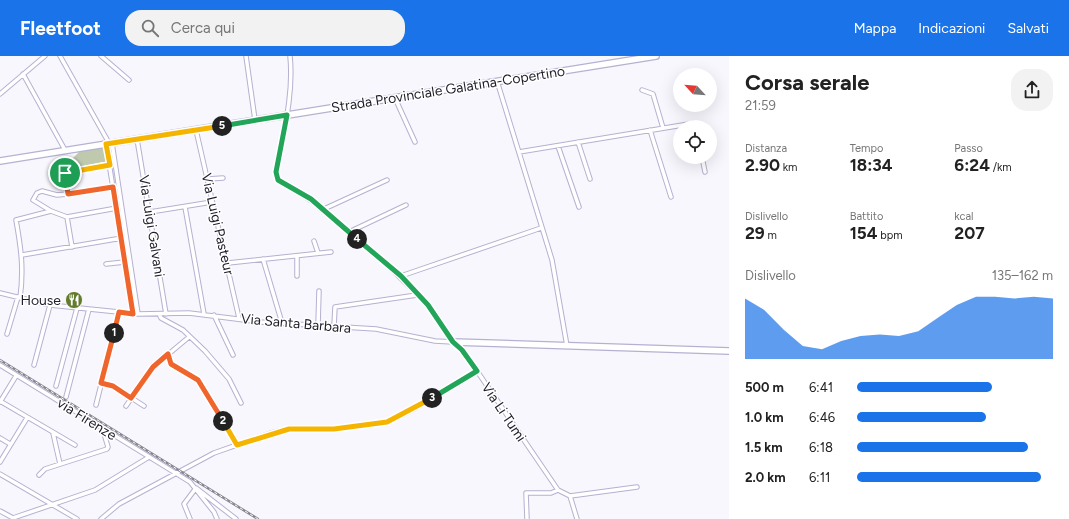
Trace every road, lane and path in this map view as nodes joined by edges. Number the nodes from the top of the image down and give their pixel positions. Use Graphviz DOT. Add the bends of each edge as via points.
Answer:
graph roads {
  1 [pos="44,56"];
  2 [pos="60,56"];
  3 [pos="102,56"];
  4 [pos="246,56"];
  5 [pos="290,56"];
  6 [pos="656,56"];
  7 [pos="23,74"];
  8 [pos="129,80"];
  9 [pos="497,81"];
  10 [pos="642,90"];
  11 [pos="0,94"];
  12 [pos="394,97"];
  13 [pos="287,115"];
  14 [pos="255,120"];
  15 [pos="673,126"];
  16 [pos="663,128"];
  17 [pos="196,130"];
  18 [pos="650,130"];
  19 [pos="138,139"];
  20 [pos="415,142"];
  21 [pos="578,142"];
  22 [pos="109,143"];
  23 [pos="558,146"];
  24 [pos="65,150"];
  25 [pos="518,152"];
  26 [pos="0,161"];
  27 [pos="703,164"];
  28 [pos="110,165"];
  29 [pos="705,172"];
  30 [pos="223,178"];
  31 [pos="208,179"];
  32 [pos="590,179"];
  33 [pos="387,180"];
  34 [pos="113,187"];
  35 [pos="68,194"];
  36 [pos="671,197"];
  37 [pos="212,202"];
  38 [pos="406,205"];
  39 [pos="185,207"];
  40 [pos="579,207"];
  41 [pos="117,208"];
  42 [pos="324,209"];
  43 [pos="51,211"];
  44 [pos="150,212"];
  45 [pos="67,217"];
  46 [pos="542,228"];
  47 [pos="349,232"];
  48 [pos="122,238"];
  49 [pos="314,241"];
  50 [pos="72,247"];
  51 [pos="330,252"];
  52 [pos="318,253"];
  53 [pos="22,255"];
  54 [pos="297,256"];
  55 [pos="263,259"];
  56 [pos="125,262"];
  57 [pos="228,263"];
  58 [pos="106,264"];
  59 [pos="297,276"];
  60 [pos="401,276"];
  61 [pos="319,291"];
  62 [pos="0,293"];
  63 [pos="418,295"];
  64 [pos="19,298"];
  65 [pos="50,305"];
  66 [pos="77,308"];
  67 [pos="89,309"];
  68 [pos="119,312"];
  69 [pos="133,314"];
  70 [pos="138,314"];
  71 [pos="159,314"];
  72 [pos="166,314"];
  73 [pos="204,314"];
  74 [pos="214,315"];
  75 [pos="239,318"];
  76 [pos="282,323"];
  77 [pos="318,325"];
  78 [pos="334,326"];
  79 [pos="7,334"];
  80 [pos="189,337"];
  81 [pos="453,342"];
  82 [pos="567,346"];
  83 [pos="729,352"];
  84 [pos="168,354"];
  85 [pos="233,355"];
  86 [pos="0,365"];
  87 [pos="34,365"];
  88 [pos="477,371"];
  89 [pos="16,376"];
  90 [pos="101,383"];
  91 [pos="56,386"];
  92 [pos="66,397"];
  93 [pos="131,398"];
  94 [pos="0,402"];
  95 [pos="241,403"];
  96 [pos="96,405"];
  97 [pos="126,406"];
  98 [pos="144,406"];
  99 [pos="28,418"];
  100 [pos="107,432"];
  101 [pos="53,433"];
  102 [pos="0,438"];
  103 [pos="10,444"];
  104 [pos="75,445"];
  105 [pos="237,445"];
  106 [pos="149,457"];
  107 [pos="0,462"];
  108 [pos="60,464"];
  109 [pos="175,473"];
  110 [pos="0,474"];
  111 [pos="39,475"];
  112 [pos="636,487"];
  113 [pos="196,488"];
  114 [pos="558,490"];
  115 [pos="570,496"];
  116 [pos="216,504"];
  117 [pos="54,505"];
  118 [pos="0,511"];
  119 [pos="216,517"];
  120 [pos="13,518"];
  121 [pos="77,519"];
  122 [pos="101,519"];
  123 [pos="190,519"];
  124 [pos="236,519"];
  125 [pos="527,519"];
  126 [pos="577,519"];
  1 -- 7 [label="street"];
  2 -- 22 [label="street"];
  3 -- 8 [label="street"];
  4 -- 14 [label="street"];
  5 -- 13 [label="street" via="292,70"];
  6 -- 9 [label="main road, Strada Provinciale Galatina-Copertino"];
  7 -- 11 [label="street"];
  7 -- 24 [label="street"];
  9 -- 12 [label="main road, Strada Provinciale Galatina-Copertino"];
  9 -- 25 [label="street"];
  10 -- 16 [label="street" via="653,94"];
  12 -- 13 [label="main road, Strada Provinciale Galatina-Copertino"];
  12 -- 20 [label="street"];
  13 -- 14 [label="main road, Strada Provinciale Galatina-Copertino"];
  13 -- 42 [label="street, Via Li Tumi" via="276,176 278,180"];
  14 -- 17 [label="main road, Strada Provinciale Galatina-Copertino"];
  15 -- 16 [label="street"];
  16 -- 18 [label="street"];
  17 -- 19 [label="main road, Strada Provinciale Galatina-Copertino"];
  17 -- 31 [label="street, Via Luigi Pasteur"];
  18 -- 21 [label="street"];
  18 -- 36 [label="street"];
  19 -- 22 [label="main road, Strada Provinciale Galatina-Copertino"];
  19 -- 44 [label="street, Via Luigi Galvani"];
  21 -- 23 [label="street"];
  21 -- 32 [label="street"];
  22 -- 24 [label="main road, Strada Provinciale Galatina-Copertino"];
  22 -- 28 [label="street"];
  22 -- 70 [label="street"];
  23 -- 25 [label="street"];
  23 -- 40 [label="street"];
  24 -- 26 [label="main road, Strada Provinciale Galatina-Copertino"];
  25 -- 46 [label="street"];
  27 -- 29 [label="street"];
  28 -- 34 [label="street"];
  28 -- 35 [label="street" via="65,173"];
  30 -- 31 [label="street"];
  31 -- 37 [label="street, Via Luigi Pasteur"];
  33 -- 42 [label="street"];
  34 -- 35 [label="street"];
  34 -- 41 [label="street"];
  35 -- 43 [label="street" via="57,195 42,191 37,193 33,200"];
  37 -- 39 [label="street"];
  37 -- 57 [label="street, Via Luigi Pasteur"];
  38 -- 47 [label="street"];
  39 -- 44 [label="street"];
  39 -- 73 [label="street"];
  41 -- 45 [label="street"];
  41 -- 48 [label="street"];
  42 -- 47 [label="street, Via Li Tumi"];
  43 -- 45 [label="street"];
  43 -- 53 [label="street" via="16,220"];
  44 -- 72 [label="street, Via Luigi Galvani"];
  45 -- 50 [label="street"];
  46 -- 60 [label="street"];
  46 -- 82 [label="street" via="552,260"];
  47 -- 60 [label="street, Via Li Tumi"];
  48 -- 50 [label="street"];
  48 -- 56 [label="street"];
  49 -- 52 [label="street"];
  50 -- 53 [label="street"];
  51 -- 52 [label="street"];
  52 -- 54 [label="street"];
  53 -- 64 [label="street" via="23,274"];
  54 -- 55 [label="street"];
  54 -- 59 [label="street"];
  55 -- 57 [label="street"];
  55 -- 76 [label="street"];
  56 -- 58 [label="street"];
  56 -- 69 [label="street"];
  57 -- 75 [label="street, Via Luigi Pasteur"];
  60 -- 63 [label="street, Via Li Tumi"];
  61 -- 77 [label="street"];
  62 -- 64 [label="street, Via Santa Barbara"];
  63 -- 78 [label="street" via="335,307"];
  63 -- 81 [label="street, Via Li Tumi" via="428,305"];
  64 -- 65 [label="street, Via Santa Barbara"];
  64 -- 79 [label="street"];
  65 -- 66 [label="street, Via Santa Barbara"];
  65 -- 87 [label="street"];
  66 -- 67 [label="street, Via Santa Barbara"];
  66 -- 91 [label="street"];
  67 -- 68 [label="street, Via Santa Barbara"];
  67 -- 92 [label="street"];
  68 -- 69 [label="street, Via Santa Barbara"];
  68 -- 90 [label="street"];
  69 -- 70 [label="street, Via Santa Barbara"];
  70 -- 71 [label="street, Via Santa Barbara"];
  71 -- 72 [label="street, Via Santa Barbara"];
  71 -- 80 [label="street"];
  72 -- 73 [label="street, Via Santa Barbara"];
  73 -- 74 [label="street, Via Santa Barbara"];
  74 -- 75 [label="street, Via Santa Barbara"];
  74 -- 85 [label="street"];
  75 -- 76 [label="street, Via Santa Barbara"];
  76 -- 77 [label="street, Via Santa Barbara"];
  77 -- 78 [label="street, Via Santa Barbara"];
  78 -- 81 [label="street, Via Santa Barbara" via="376,329 435,341"];
  80 -- 84 [label="street"];
  80 -- 95 [label="street" via="222,370"];
  81 -- 82 [label="main road"];
  81 -- 88 [label="street, Via Li Tumi"];
  82 -- 83 [label="main road"];
  84 -- 93 [label="street" via="153,367"];
  84 -- 105 [label="street" via="171,364 198,380"];
  86 -- 89 [label="street, via Firenze"];
  88 -- 105 [label="street" via="414,409 387,422 334,429 289,429"];
  88 -- 114 [label="street, Via Li Tumi"];
  89 -- 94 [label="street"];
  89 -- 100 [label="street, via Firenze"];
  90 -- 93 [label="street" via="113,386"];
  90 -- 96 [label="street"];
  93 -- 97 [label="street"];
  93 -- 98 [label="street"];
  94 -- 99 [label="street"];
  99 -- 101 [label="street"];
  99 -- 103 [label="street"];
  100 -- 106 [label="street, via Firenze"];
  100 -- 108 [label="street" via="107,449"];
  101 -- 104 [label="street"];
  101 -- 108 [label="street"];
  102 -- 103 [label="street"];
  103 -- 107 [label="street"];
  105 -- 109 [label="street" via="214,453"];
  106 -- 109 [label="street, via Firenze"];
  106 -- 117 [label="street" via="95,490"];
  108 -- 111 [label="street" via="45,469"];
  109 -- 113 [label="street, via Firenze"];
  109 -- 122 [label="street" via="119,504"];
  110 -- 117 [label="street"];
  112 -- 115 [label="street"];
  113 -- 116 [label="street, via Firenze"];
  113 -- 119 [label="street"];
  113 -- 123 [label="street" via="184,504"];
  114 -- 115 [label="street, Via Li Tumi"];
  114 -- 125 [label="street" via="551,493 526,493"];
  115 -- 126 [label="street"];
  116 -- 119 [label="street"];
  116 -- 124 [label="street, via Firenze"];
  117 -- 120 [label="street"];
  117 -- 121 [label="street"];
  118 -- 120 [label="street"];
}
